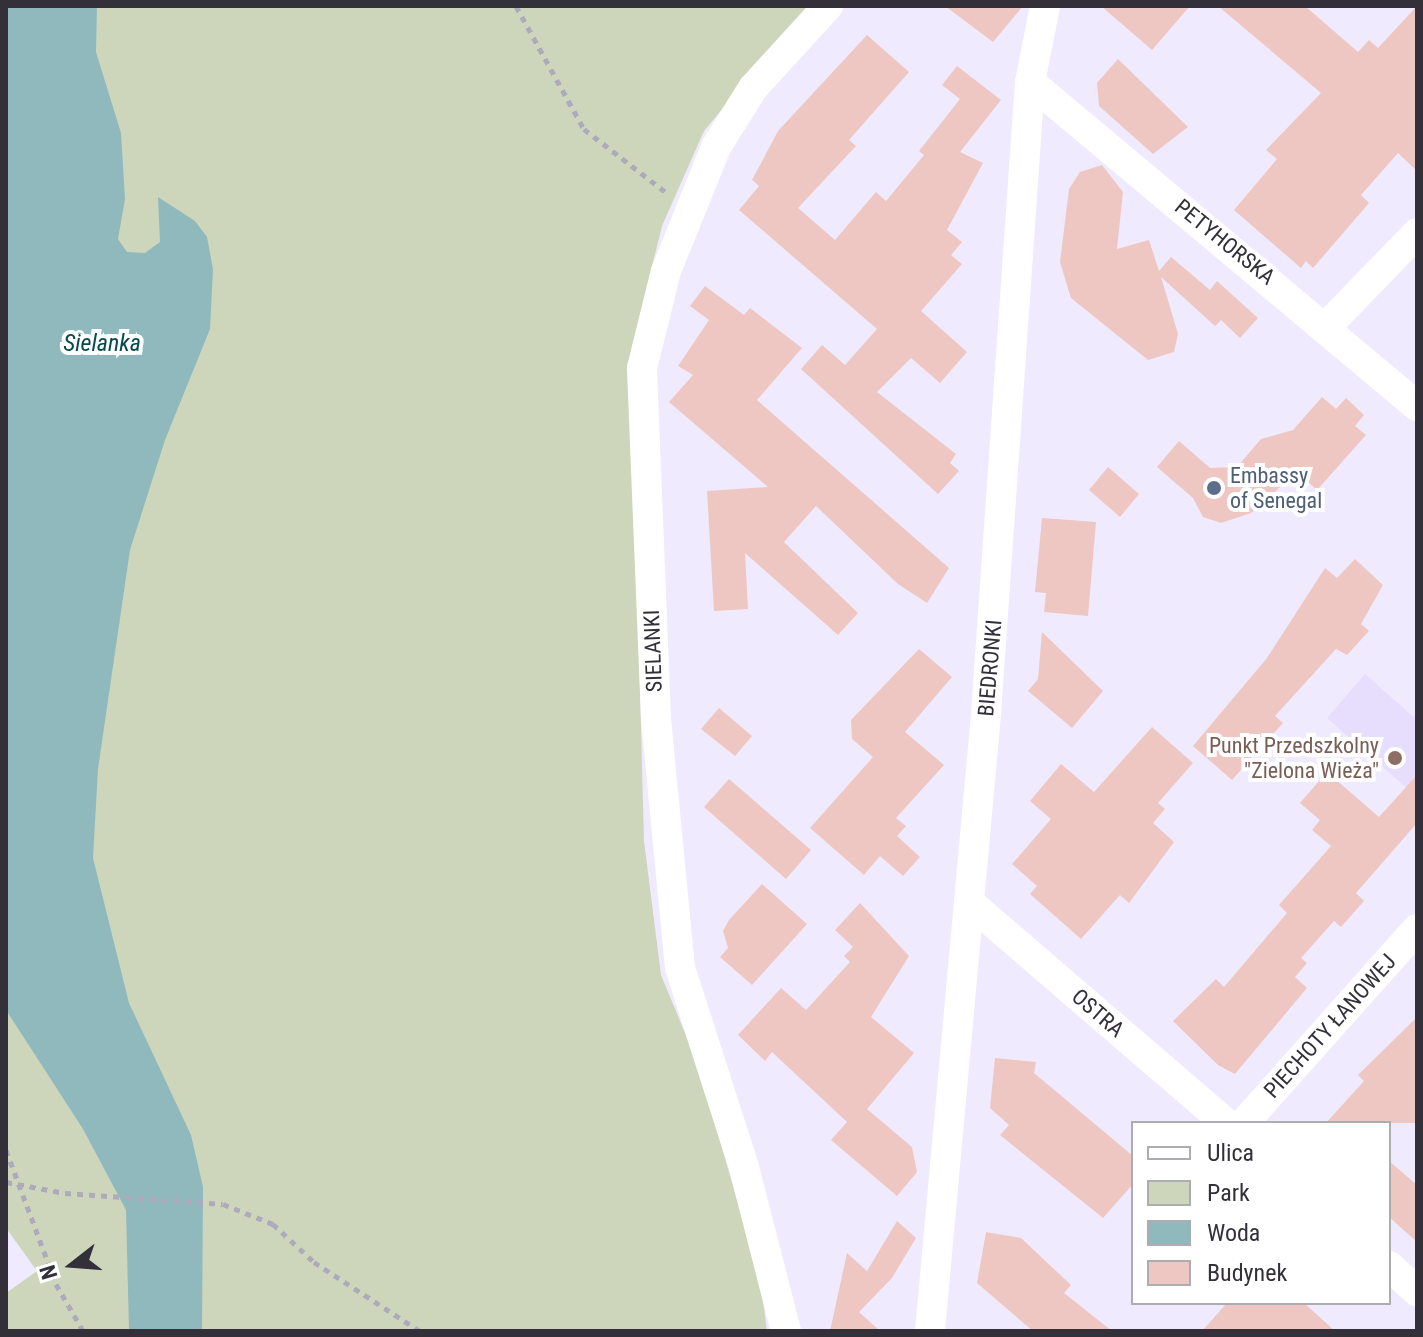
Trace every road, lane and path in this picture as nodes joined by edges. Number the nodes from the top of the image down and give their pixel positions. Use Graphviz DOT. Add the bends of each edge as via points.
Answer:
graph roads {
  1 [pos="516,6"];
  2 [pos="828,6"];
  3 [pos="1045,6"];
  4 [pos="1030,82"];
  5 [pos="691,203"];
  6 [pos="1417,233"];
  7 [pos="1327,326"];
  8 [pos="1417,406"];
  9 [pos="970,903"];
  10 [pos="1417,929"];
  11 [pos="1224,1121"];
  12 [pos="1246,1121"];
  13 [pos="6,1150"];
  14 [pos="6,1182"];
  15 [pos="20,1186"];
  16 [pos="1391,1268"];
  17 [pos="1417,1291"];
  18 [pos="83,1331"];
  19 [pos="420,1331"];
  20 [pos="786,1331"];
  21 [pos="930,1331"];
  1 -- 5 [label="path" via="584,129 666,194"];
  2 -- 5 [label="street, SIELANKI" via="731,119"];
  3 -- 4 [label="street, BIEDRONKI"];
  4 -- 7 [label="street, PETYHORSKA"];
  4 -- 9 [label="street, BIEDRONKI"];
  5 -- 20 [label="street, SIELANKI" via="642,368 656,718 680,968 744,1167"];
  6 -- 7 [label="street"];
  7 -- 8 [label="street, PETYHORSKA"];
  9 -- 11 [label="street, OSTRA"];
  9 -- 21 [label="street, BIEDRONKI"];
  10 -- 12 [label="street, PIECHOTY ŁANOWEJ"];
  13 -- 15 [label="path"];
  14 -- 15 [label="path"];
  15 -- 18 [label="path" via="56,1284"];
  15 -- 19 [label="path" via="210,1202 273,1224 314,1262"];
  16 -- 17 [label="street"];
}
